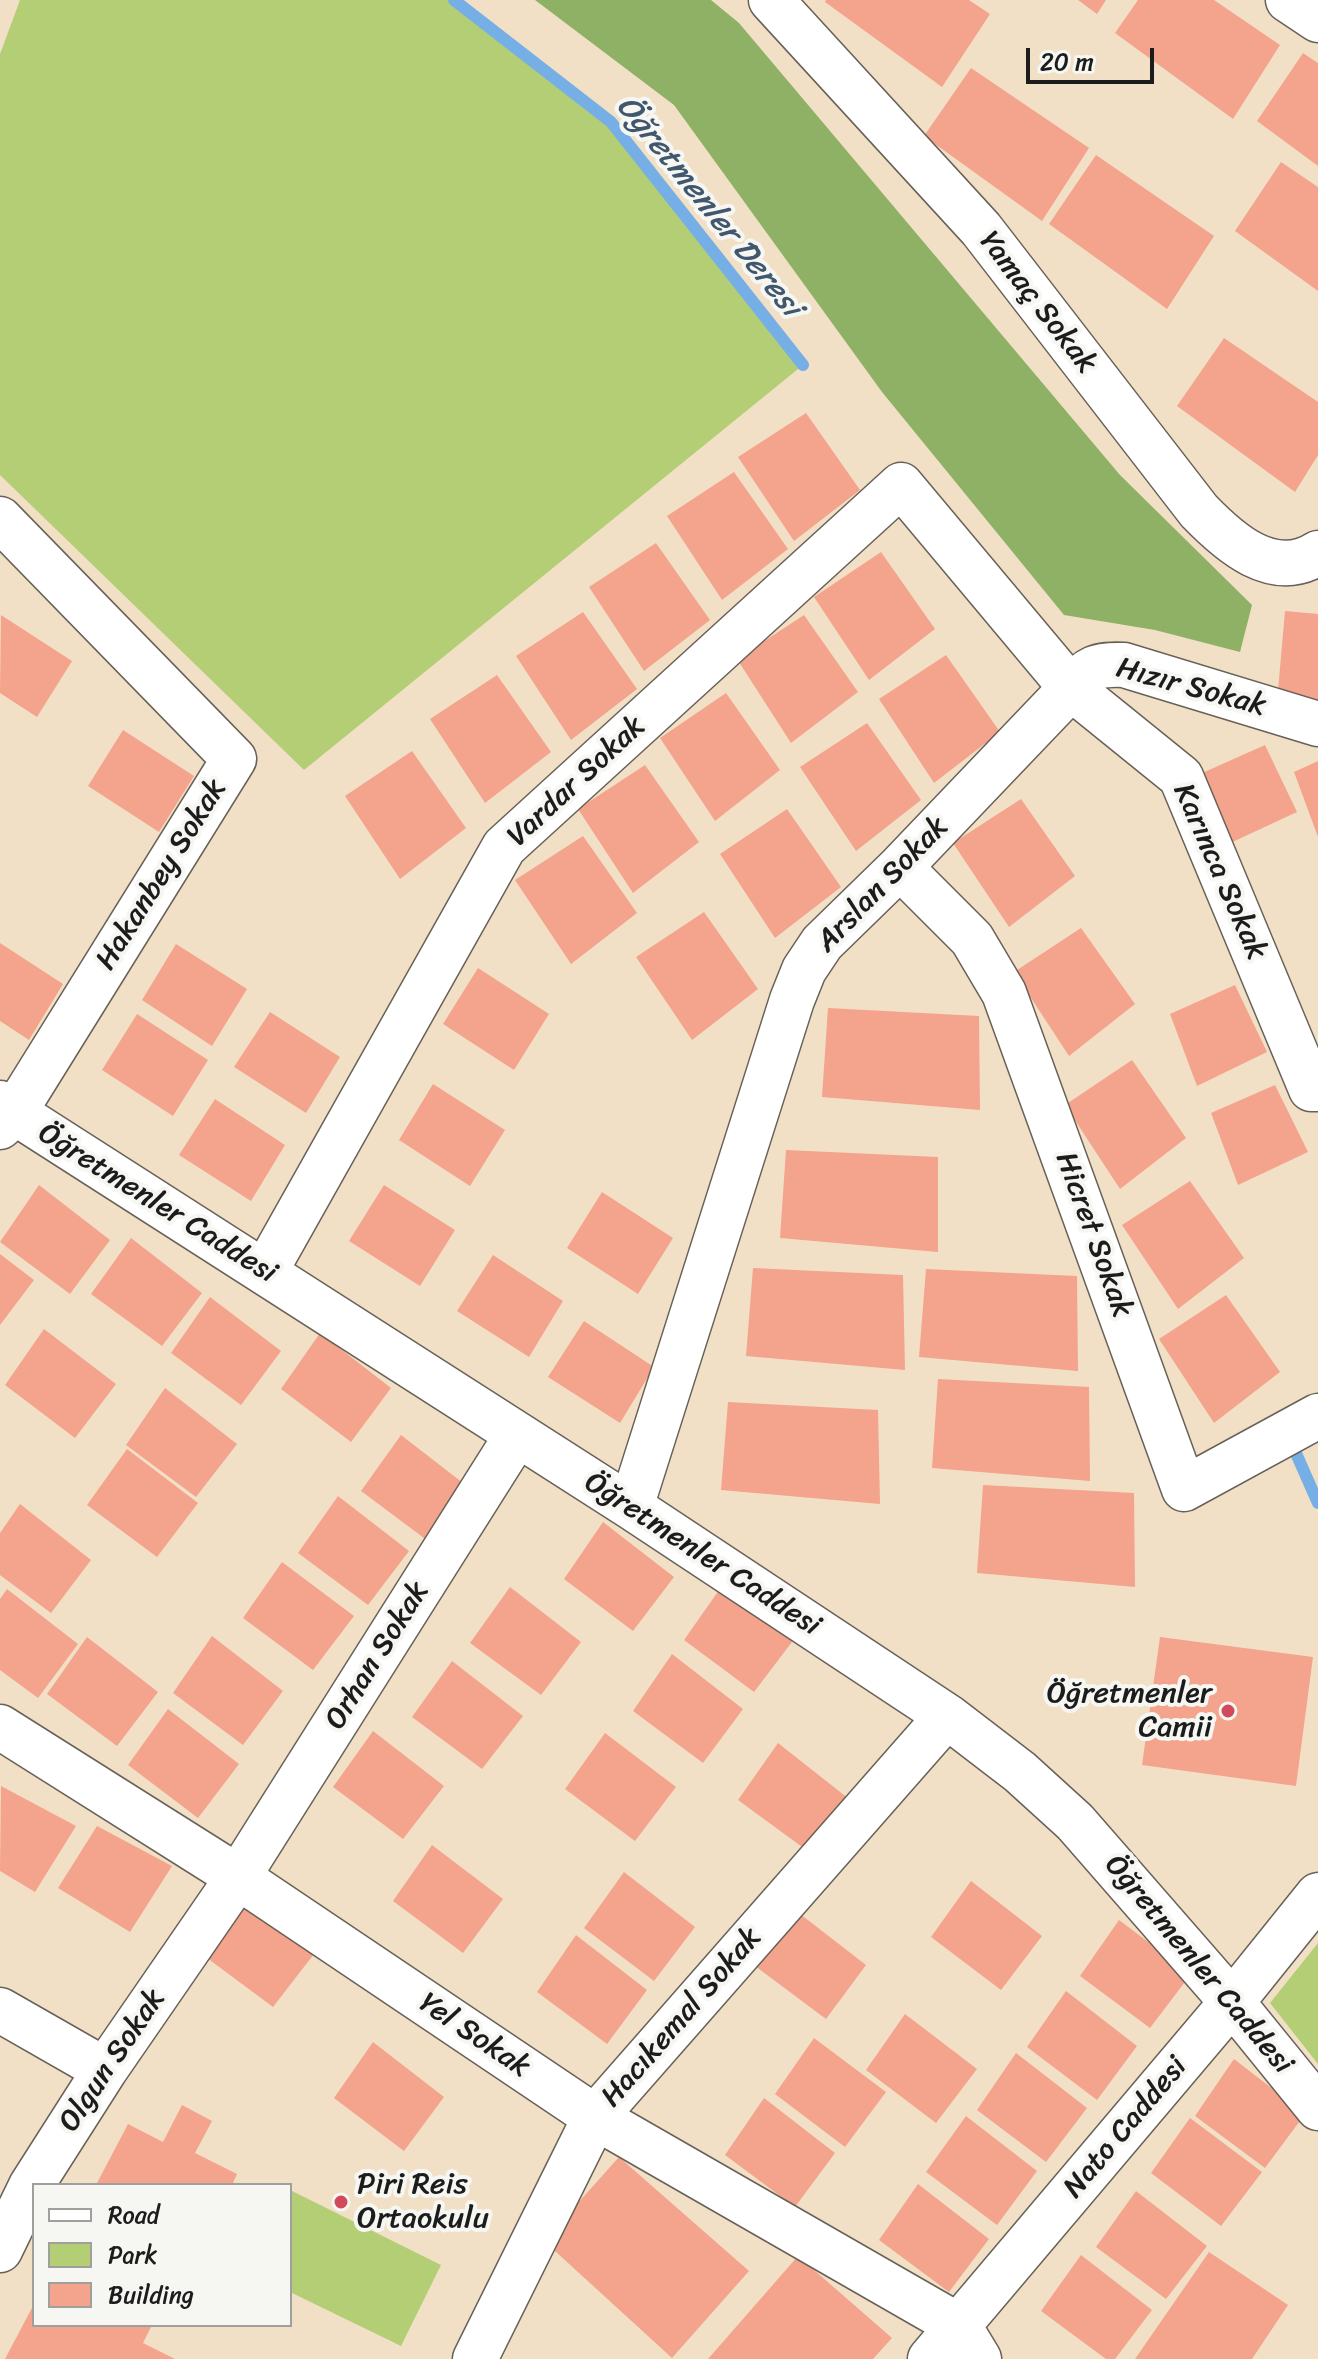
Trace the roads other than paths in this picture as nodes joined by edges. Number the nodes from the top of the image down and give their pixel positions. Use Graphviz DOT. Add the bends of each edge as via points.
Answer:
graph roads {
  1 [pos="771,0"];
  2 [pos="1288,0"];
  3 [pos="1318,20"];
  4 [pos="0,519"];
  5 [pos="1318,553"];
  6 [pos="1071,688"];
  7 [pos="1318,724"];
  8 [pos="900,867"];
  9 [pos="1318,1089"];
  10 [pos="5,1114"];
  11 [pos="265,1272"];
  12 [pos="1318,1416"];
  13 [pos="517,1435"];
  14 [pos="631,1507"];
  15 [pos="947,1716"];
  16 [pos="0,1727"];
  17 [pos="238,1877"];
  18 [pos="1318,1895"];
  19 [pos="1232,2002"];
  20 [pos="0,2010"];
  21 [pos="105,2070"];
  22 [pos="1318,2108"];
  23 [pos="595,2117"];
  24 [pos="15,2177"];
  25 [pos="0,2250"];
  26 [pos="969,2342"];
  27 [pos="475,2359"];
  28 [pos="930,2359"];
  1 -- 5 [label="street, Yamaç Sokak" via="981,229 1225,538 1277,564"];
  2 -- 3 [label="street"];
  4 -- 10 [label="street, Hakanbey Sokak" via="234,759"];
  6 -- 7 [label="street, Hızır Sokak" via="1087,670 1124,665"];
  6 -- 8 [label="street, Arslan Sokak"];
  6 -- 9 [label="street, Karınca Sokak" via="1181,777 1311,1089"];
  6 -- 11 [label="street, Vardar Sokak" via="901,485 504,847"];
  8 -- 12 [label="street, Hicret Sokak" via="972,939 1004,993 1184,1489"];
  8 -- 14 [label="street, Arslan Sokak" via="822,943 804,970"];
  10 -- 11 [label="street, Öğretmenler Caddesi"];
  11 -- 13 [label="street, Öğretmenler Caddesi"];
  13 -- 14 [label="street, Öğretmenler Caddesi"];
  13 -- 17 [label="street, Orhan Sokak"];
  14 -- 15 [label="street, Öğretmenler Caddesi"];
  15 -- 19 [label="street, Öğretmenler Caddesi" via="1075,1822"];
  15 -- 23 [label="street, Hacıkemal Sokak"];
  16 -- 17 [label="street, Yel Sokak"];
  17 -- 21 [label="street, Olgun Sokak"];
  17 -- 23 [label="street, Yel Sokak"];
  18 -- 19 [label="street, Nato Caddesi"];
  19 -- 22 [label="street, Öğretmenler Caddesi"];
  19 -- 26 [label="street, Nato Caddesi"];
  20 -- 21 [label="street"];
  21 -- 24 [label="street, Olgun Sokak"];
  23 -- 26 [label="street, Yel Sokak"];
  23 -- 27 [label="street, Hacıkemal Sokak"];
  24 -- 25 [label="street, Olgun Sokak"];
  26 -- 28 [label="street, Nato Caddesi"];
}
